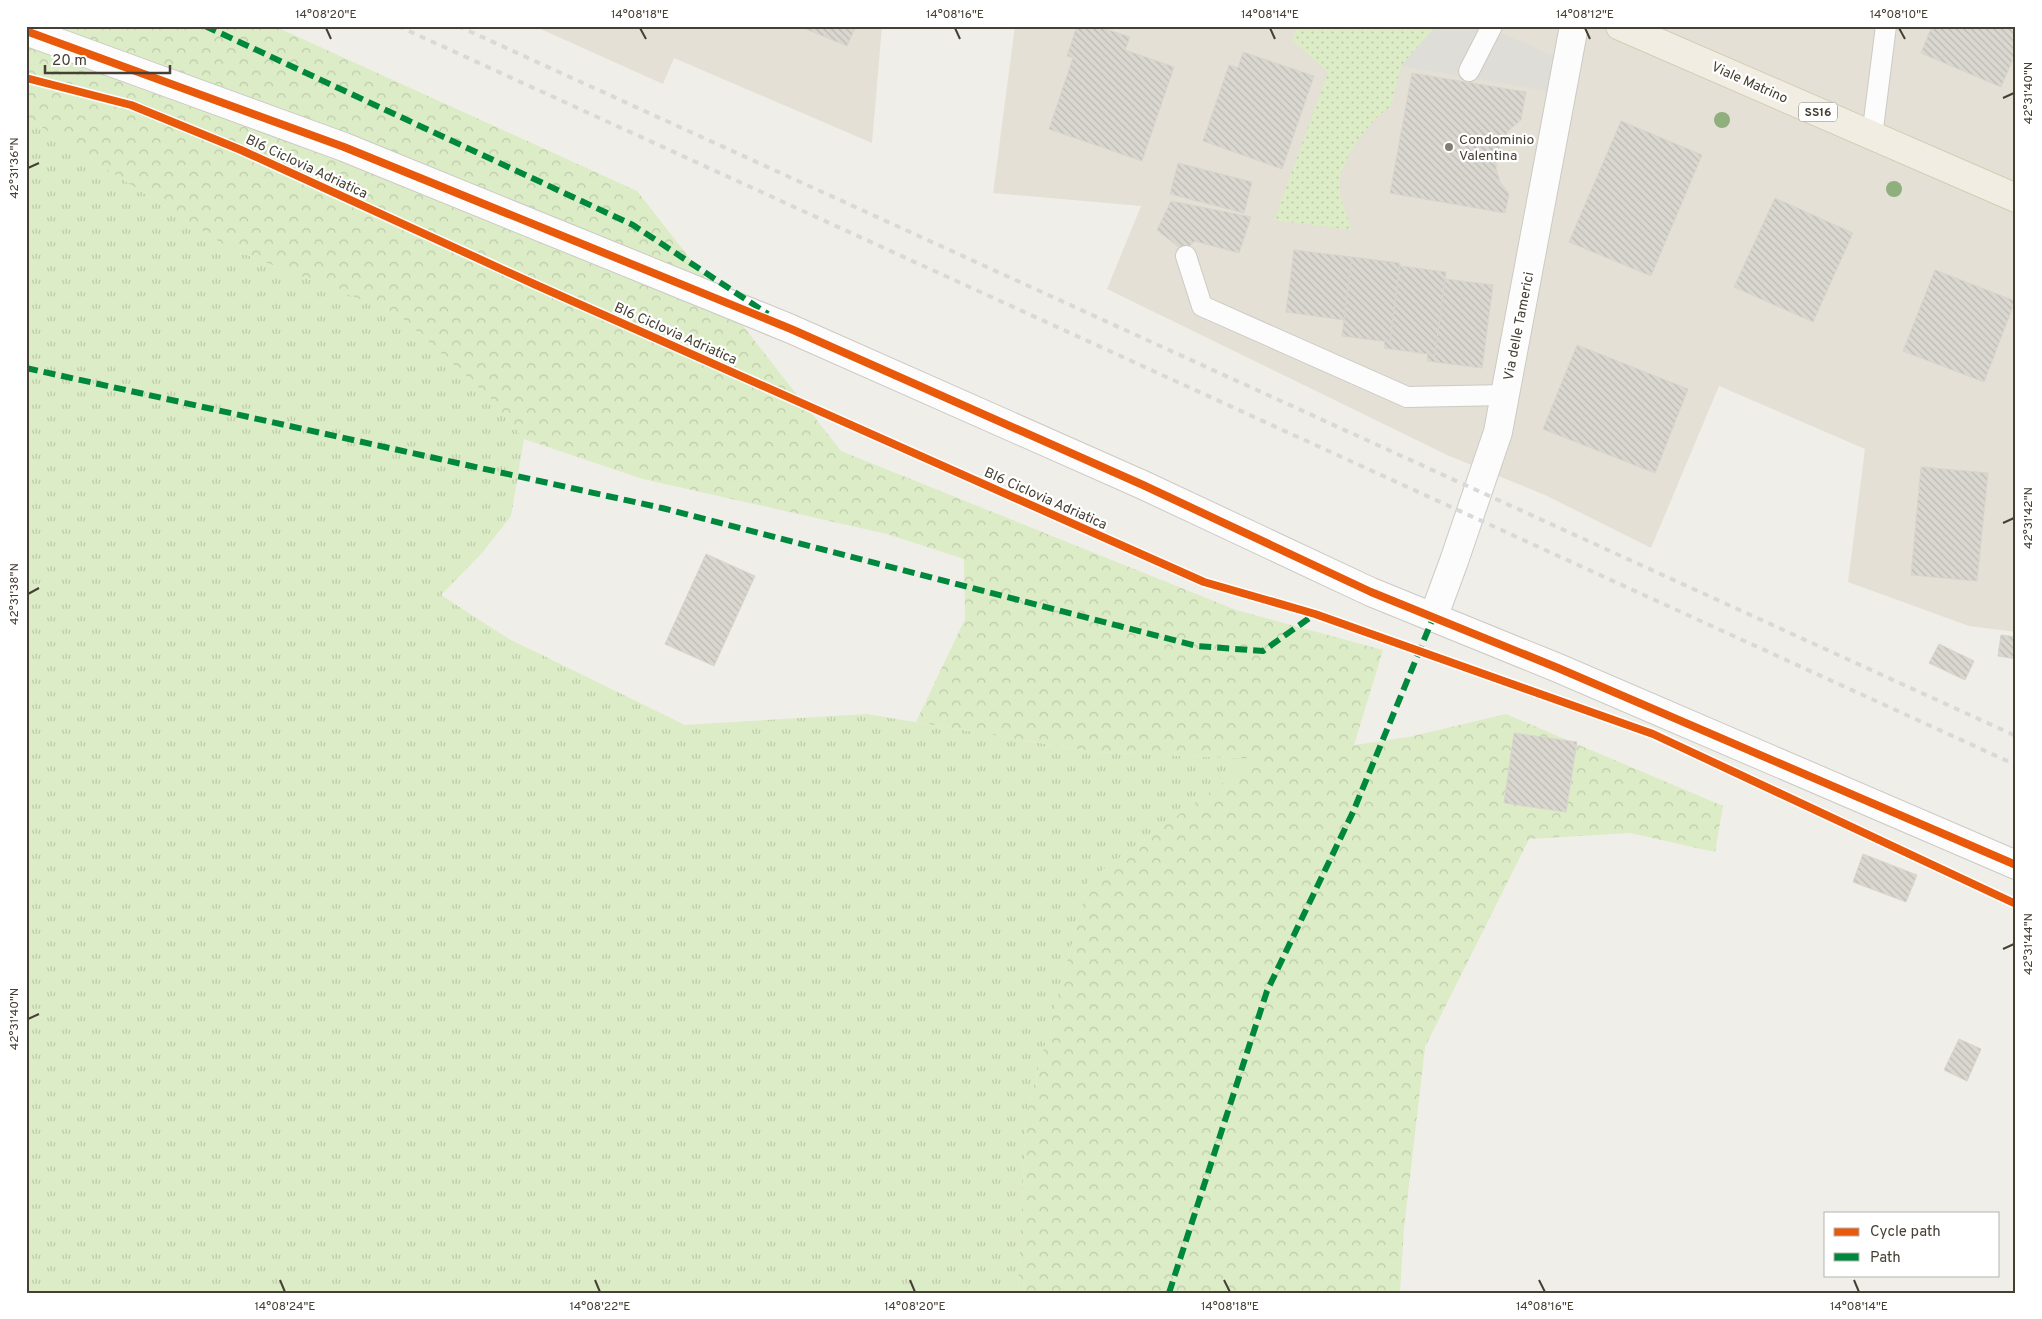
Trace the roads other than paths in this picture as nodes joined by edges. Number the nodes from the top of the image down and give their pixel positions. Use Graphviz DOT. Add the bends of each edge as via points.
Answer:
graph roads {
  1 [pos="1492,26"];
  2 [pos="1574,26"];
  3 [pos="1620,26"];
  4 [pos="1886,26"];
  5 [pos="26,31"];
  6 [pos="1469,71"];
  7 [pos="1872,136"];
  8 [pos="2016,198"];
  9 [pos="1186,256"];
  10 [pos="1505,395"];
  11 [pos="1433,618"];
  12 [pos="2016,865"];
  1 -- 6 [label="lane"];
  2 -- 10 [label="street, Via delle Tamerici"];
  3 -- 7 [label="main road, Viale Matrino / SS16"];
  4 -- 7 [label="lane"];
  5 -- 11 [label="street" via="344,147 791,329"];
  7 -- 8 [label="main road, Viale Matrino / SS16"];
  9 -- 10 [label="lane" via="1202,306 1407,397"];
  10 -- 11 [label="street, Via delle Tamerici" via="1498,432"];
  11 -- 12 [label="street" via="1567,672"];
}
